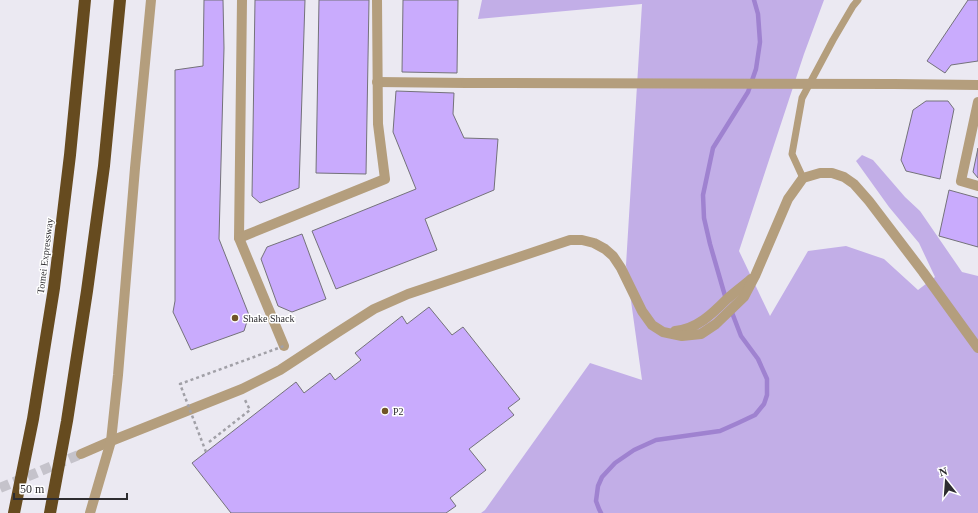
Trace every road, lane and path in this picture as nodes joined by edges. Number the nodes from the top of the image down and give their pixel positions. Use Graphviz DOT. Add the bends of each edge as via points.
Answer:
graph roads {
  1 [pos="85,0"];
  2 [pos="120,0"];
  3 [pos="151,0"];
  4 [pos="242,0"];
  5 [pos="377,0"];
  6 [pos="858,0"];
  7 [pos="377,82"];
  8 [pos="978,86"];
  9 [pos="978,102"];
  10 [pos="803,178"];
  11 [pos="978,186"];
  12 [pos="239,238"];
  13 [pos="284,346"];
  14 [pos="978,348"];
  15 [pos="245,400"];
  16 [pos="111,441"];
  17 [pos="209,442"];
  18 [pos="206,452"];
  19 [pos="81,454"];
  20 [pos="14,513"];
  21 [pos="50,513"];
  22 [pos="90,513"];
  1 -- 20 [label="highway, Tomei Expressway" via="54,288 33,419"];
  2 -- 21 [label="highway" via="104,166 67,421"];
  3 -- 16 [label="street"];
  4 -- 12 [label="street"];
  5 -- 7 [label="street"];
  6 -- 10 [label="lane" via="802,98 792,154"];
  7 -- 8 [label="street, bridge"];
  7 -- 12 [label="street" via="378,124 385,180"];
  9 -- 11 [label="street" via="961,181"];
  10 -- 14 [label="street" via="820,173 832,173 854,184"];
  10 -- 16 [label="street" via="788,199 755,276 740,294 708,318 699,329 663,332 652,325 613,256 605,248 594,243 570,240 408,294 374,309 280,370 242,389"];
  12 -- 13 [label="street"];
  13 -- 18 [label="path, bridge" via="180,384"];
  15 -- 17 [label="path" via="250,410"];
  16 -- 19 [label="street"];
  16 -- 22 [label="street"];
}
